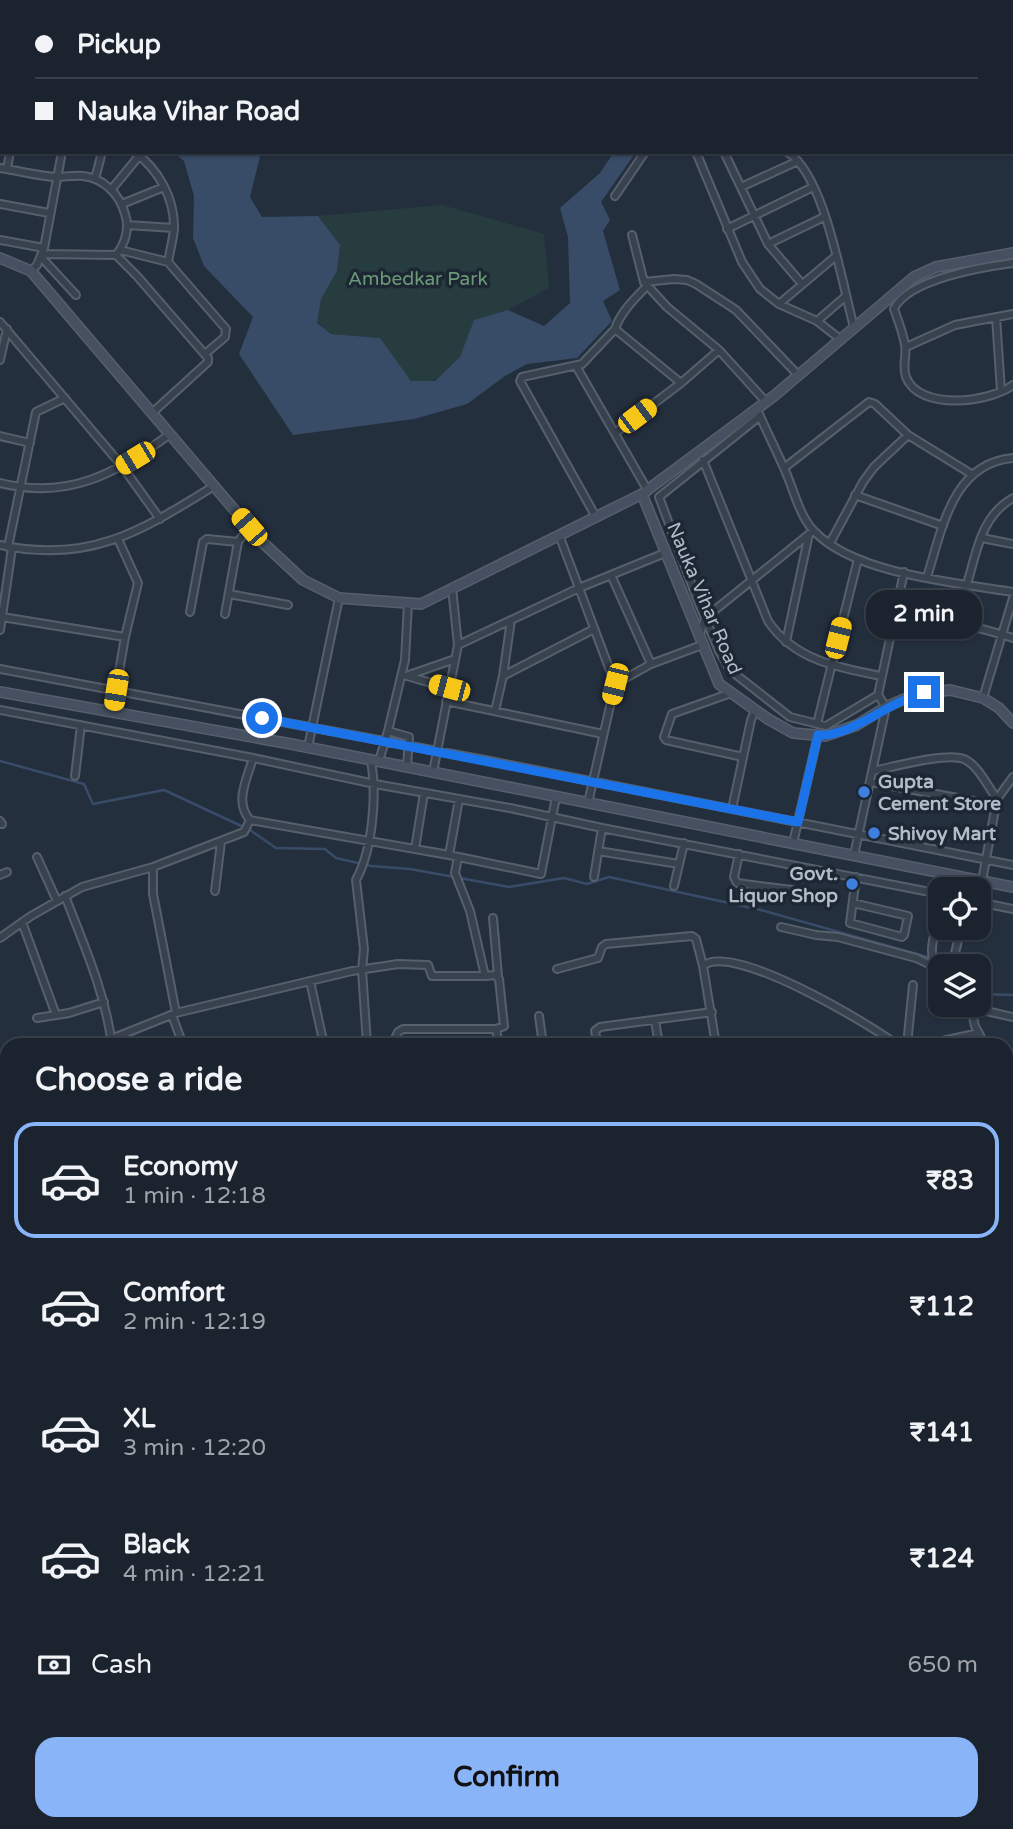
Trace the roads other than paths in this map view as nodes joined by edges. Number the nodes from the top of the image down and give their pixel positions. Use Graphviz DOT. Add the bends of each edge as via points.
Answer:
graph roads {
  1 [pos="62,154"];
  2 [pos="101,154"];
  3 [pos="137,154"];
  4 [pos="644,154"];
  5 [pos="697,154"];
  6 [pos="725,154"];
  7 [pos="790,154"];
  8 [pos="798,160"];
  9 [pos="3,169"];
  10 [pos="57,177"];
  11 [pos="95,178"];
  12 [pos="164,187"];
  13 [pos="741,187"];
  14 [pos="813,187"];
  15 [pos="111,190"];
  16 [pos="615,196"];
  17 [pos="0,204"];
  18 [pos="122,204"];
  19 [pos="49,213"];
  20 [pos="755,215"];
  21 [pos="824,217"];
  22 [pos="127,225"];
  23 [pos="174,228"];
  24 [pos="727,229"];
  25 [pos="632,235"];
  26 [pos="0,240"];
  27 [pos="768,244"];
  28 [pos="118,252"];
  29 [pos="42,253"];
  30 [pos="1013,253"];
  31 [pos="836,256"];
  32 [pos="0,258"];
  33 [pos="168,262"];
  34 [pos="1013,263"];
  35 [pos="31,271"];
  36 [pos="645,284"];
  37 [pos="802,284"];
  38 [pos="76,295"];
  39 [pos="846,296"];
  40 [pos="779,304"];
  41 [pos="1013,314"];
  42 [pos="996,317"];
  43 [pos="817,321"];
  44 [pos="0,322"];
  45 [pos="854,327"];
  46 [pos="615,329"];
  47 [pos="7,330"];
  48 [pos="840,339"];
  49 [pos="906,347"];
  50 [pos="719,350"];
  51 [pos="205,355"];
  52 [pos="0,360"];
  53 [pos="576,366"];
  54 [pos="799,376"];
  55 [pos="681,383"];
  56 [pos="1013,385"];
  57 [pos="1001,391"];
  58 [pos="65,398"];
  59 [pos="766,402"];
  60 [pos="152,413"];
  61 [pos="758,413"];
  62 [pos="615,433"];
  63 [pos="170,434"];
  64 [pos="908,435"];
  65 [pos="0,436"];
  66 [pos="30,443"];
  67 [pos="702,456"];
  68 [pos="1013,458"];
  69 [pos="122,466"];
  70 [pos="784,468"];
  71 [pos="973,475"];
  72 [pos="0,483"];
  73 [pos="214,486"];
  74 [pos="21,488"];
  75 [pos="645,492"];
  76 [pos="855,495"];
  77 [pos="1013,498"];
  78 [pos="596,517"];
  79 [pos="160,519"];
  80 [pos="943,526"];
  81 [pos="249,527"];
  82 [pos="811,532"];
  83 [pos="559,536"];
  84 [pos="982,538"];
  85 [pos="118,540"];
  86 [pos="238,542"];
  87 [pos="830,543"];
  88 [pos="1013,544"];
  89 [pos="0,545"];
  90 [pos="10,547"];
  91 [pos="665,553"];
  92 [pos="858,559"];
  93 [pos="904,572"];
  94 [pos="611,575"];
  95 [pos="928,577"];
  96 [pos="751,579"];
  97 [pos="967,584"];
  98 [pos="579,587"];
  99 [pos="452,588"];
  100 [pos="1013,592"];
  101 [pos="229,594"];
  102 [pos="339,598"];
  103 [pos="1013,598"];
  104 [pos="2,602"];
  105 [pos="408,603"];
  106 [pos="288,605"];
  107 [pos="190,612"];
  108 [pos="225,614"];
  109 [pos="2,617"];
  110 [pos="705,618"];
  111 [pos="511,620"];
  112 [pos="594,629"];
  113 [pos="0,630"];
  114 [pos="1002,635"];
  115 [pos="889,636"];
  116 [pos="125,637"];
  117 [pos="1013,638"];
  118 [pos="700,641"];
  119 [pos="786,642"];
  120 [pos="458,645"];
  121 [pos="455,659"];
  122 [pos="651,664"];
  123 [pos="831,664"];
  124 [pos="0,669"];
  125 [pos="730,670"];
  126 [pos="404,676"];
  127 [pos="503,676"];
  128 [pos="881,676"];
  129 [pos="615,684"];
  130 [pos="719,684"];
  131 [pos="449,688"];
  132 [pos="116,690"];
  133 [pos="0,692"];
  134 [pos="731,693"];
  135 [pos="878,695"];
  136 [pos="984,698"];
  137 [pos="446,701"];
  138 [pos="886,707"];
  139 [pos="0,710"];
  140 [pos="755,710"];
  141 [pos="495,711"];
  142 [pos="113,712"];
  143 [pos="1013,723"];
  144 [pos="817,724"];
  145 [pos="81,725"];
  146 [pos="312,727"];
  147 [pos="388,732"];
  148 [pos="603,734"];
  149 [pos="818,735"];
  150 [pos="383,741"];
  151 [pos="408,746"];
  152 [pos="308,747"];
  153 [pos="436,751"];
  154 [pos="743,757"];
  155 [pos="253,758"];
  156 [pos="375,761"];
  157 [pos="407,767"];
  158 [pos="873,771"];
  159 [pos="433,772"];
  160 [pos="75,776"];
  161 [pos="1013,777"];
  162 [pos="593,782"];
  163 [pos="870,782"];
  164 [pos="375,784"];
  165 [pos="424,793"];
  166 [pos="556,797"];
  167 [pos="459,799"];
  168 [pos="997,802"];
  169 [pos="588,803"];
  170 [pos="732,809"];
  171 [pos="552,817"];
  172 [pos="249,822"];
  173 [pos="798,822"];
  174 [pos="602,828"];
  175 [pos="860,834"];
  176 [pos="368,840"];
  177 [pos="221,842"];
  178 [pos="684,843"];
  179 [pos="793,843"];
  180 [pos="415,849"];
  181 [pos="598,851"];
  182 [pos="739,854"];
  183 [pos="449,855"];
  184 [pos="854,855"];
  185 [pos="37,857"];
  186 [pos="458,857"];
  187 [pos="987,860"];
  188 [pos="679,864"];
  189 [pos="1013,865"];
  190 [pos="153,867"];
  191 [pos="948,873"];
  192 [pos="594,877"];
  193 [pos="856,877"];
  194 [pos="947,877"];
  195 [pos="965,877"];
  196 [pos="983,877"];
  197 [pos="991,883"];
  198 [pos="674,886"];
  199 [pos="1013,887"];
  200 [pos="792,890"];
  201 [pos="215,891"];
  202 [pos="928,892"];
  203 [pos="65,897"];
  204 [pos="57,901"];
  205 [pos="853,903"];
  206 [pos="991,905"];
  207 [pos="1013,909"];
  208 [pos="494,918"];
  209 [pos="23,922"];
  210 [pos="781,927"];
  211 [pos="0,939"];
  212 [pos="958,940"];
  213 [pos="955,953"];
  214 [pos="928,962"];
  215 [pos="703,966"];
  216 [pos="362,970"];
  217 [pos="557,970"];
  218 [pos="485,976"];
  219 [pos="498,976"];
  220 [pos="310,981"];
  221 [pos="913,985"];
  222 [pos="104,1002"];
  223 [pos="712,1012"];
  224 [pos="991,1012"];
  225 [pos="174,1014"];
  226 [pos="56,1015"];
  227 [pos="539,1016"];
  228 [pos="975,1017"];
  229 [pos="1013,1017"];
  230 [pos="37,1018"];
  231 [pos="654,1020"];
  232 [pos="496,1029"];
  233 [pos="979,1033"];
  234 [pos="110,1038"];
  235 [pos="120,1038"];
  236 [pos="181,1038"];
  237 [pos="322,1038"];
  238 [pos="368,1038"];
  239 [pos="395,1038"];
  240 [pos="498,1038"];
  241 [pos="542,1038"];
  242 [pos="596,1038"];
  243 [pos="658,1038"];
  244 [pos="715,1038"];
  245 [pos="886,1038"];
  246 [pos="908,1038"];
  247 [pos="956,1038"];
  248 [pos="982,1038"];
  1 -- 10 [label="street"];
  2 -- 11 [label="street"];
  3 -- 12 [label="street"];
  3 -- 15 [label="street"];
  4 -- 16 [label="street"];
  5 -- 24 [label="street"];
  6 -- 13 [label="street"];
  7 -- 8 [label="street"];
  8 -- 13 [label="street"];
  8 -- 14 [label="street"];
  9 -- 10 [label="street"];
  10 -- 11 [label="street"];
  10 -- 19 [label="street"];
  11 -- 15 [label="street"];
  12 -- 18 [label="street"];
  12 -- 23 [label="street"];
  13 -- 20 [label="street"];
  14 -- 20 [label="street"];
  14 -- 21 [label="street"];
  15 -- 18 [label="street"];
  17 -- 19 [label="street"];
  18 -- 22 [label="street"];
  19 -- 29 [label="street"];
  20 -- 24 [label="street"];
  20 -- 27 [label="street"];
  21 -- 27 [label="street"];
  21 -- 31 [label="street"];
  22 -- 23 [label="street"];
  22 -- 28 [label="street"];
  23 -- 33 [label="street"];
  24 -- 40 [label="street" via="760,289"];
  25 -- 36 [label="street"];
  26 -- 29 [label="street"];
  27 -- 37 [label="street"];
  28 -- 29 [label="street"];
  28 -- 33 [label="street"];
  28 -- 51 [label="street"];
  29 -- 35 [label="street"];
  29 -- 38 [label="street"];
  30 -- 45 [label="street" via="920,273"];
  31 -- 37 [label="street"];
  31 -- 39 [label="street"];
  32 -- 35 [label="street"];
  33 -- 51 [label="street" via="226,329 225,337"];
  34 -- 49 [label="street" via="927,283 912,291 894,307"];
  35 -- 60 [label="street"];
  36 -- 46 [label="street"];
  36 -- 50 [label="street"];
  36 -- 54 [label="street" via="674,279 696,284 736,310"];
  37 -- 40 [label="street"];
  39 -- 43 [label="street"];
  39 -- 45 [label="street"];
  40 -- 43 [label="street"];
  41 -- 42 [label="street"];
  42 -- 49 [label="street" via="955,325"];
  42 -- 57 [label="street"];
  43 -- 48 [label="street"];
  44 -- 47 [label="street"];
  45 -- 48 [label="street"];
  46 -- 53 [label="street"];
  46 -- 55 [label="street"];
  47 -- 52 [label="street"];
  47 -- 58 [label="street"];
  48 -- 54 [label="street"];
  49 -- 57 [label="street" via="906,377 920,394 951,401"];
  50 -- 55 [label="street"];
  50 -- 59 [label="street"];
  51 -- 60 [label="street" via="208,362"];
  53 -- 62 [label="street"];
  53 -- 78 [label="street" via="520,381"];
  54 -- 59 [label="street"];
  55 -- 62 [label="street"];
  56 -- 57 [label="street"];
  58 -- 66 [label="street" via="36,412"];
  58 -- 69 [label="street"];
  59 -- 61 [label="street"];
  60 -- 63 [label="street"];
  61 -- 67 [label="street"];
  61 -- 70 [label="street"];
  62 -- 75 [label="street"];
  63 -- 69 [label="street"];
  63 -- 73 [label="street"];
  64 -- 70 [label="street" via="870,402"];
  64 -- 71 [label="street"];
  64 -- 76 [label="street" via="874,467"];
  65 -- 66 [label="street"];
  66 -- 74 [label="street"];
  67 -- 75 [label="street"];
  67 -- 96 [label="street"];
  67 -- 110 [label="street" via="659,497"];
  68 -- 71 [label="street" via="985,466"];
  69 -- 74 [label="street" via="58,488"];
  69 -- 79 [label="street"];
  70 -- 82 [label="street"];
  71 -- 80 [label="street" via="963,483"];
  72 -- 74 [label="street"];
  73 -- 79 [label="street"];
  73 -- 81 [label="street"];
  74 -- 90 [label="street"];
  75 -- 78 [label="street"];
  75 -- 91 [label="street, Nauka Vihar Road"];
  76 -- 80 [label="street"];
  76 -- 87 [label="street"];
  77 -- 84 [label="street" via="987,521"];
  78 -- 83 [label="street"];
  79 -- 85 [label="street"];
  80 -- 95 [label="street"];
  81 -- 86 [label="street"];
  81 -- 102 [label="street" via="303,580"];
  82 -- 87 [label="street"];
  82 -- 96 [label="street"];
  82 -- 119 [label="street"];
  83 -- 98 [label="street"];
  83 -- 99 [label="street"];
  84 -- 88 [label="street"];
  84 -- 97 [label="street"];
  85 -- 90 [label="street" via="62,550"];
  85 -- 116 [label="street" via="138,583"];
  86 -- 101 [label="street"];
  86 -- 107 [label="street" via="203,542"];
  87 -- 92 [label="street"];
  89 -- 90 [label="street"];
  90 -- 104 [label="street"];
  91 -- 94 [label="street"];
  91 -- 118 [label="street, Nauka Vihar Road"];
  92 -- 93 [label="street"];
  92 -- 123 [label="street"];
  93 -- 95 [label="street"];
  93 -- 115 [label="street"];
  94 -- 98 [label="street"];
  94 -- 122 [label="street"];
  95 -- 97 [label="street"];
  96 -- 110 [label="street"];
  96 -- 119 [label="street" via="768,621"];
  97 -- 100 [label="street"];
  98 -- 111 [label="street"];
  98 -- 112 [label="street"];
  99 -- 105 [label="street" via="421,604"];
  99 -- 120 [label="street"];
  101 -- 106 [label="street"];
  101 -- 108 [label="street"];
  102 -- 105 [label="street"];
  102 -- 146 [label="street"];
  103 -- 114 [label="street"];
  104 -- 109 [label="street"];
  105 -- 126 [label="street"];
  109 -- 113 [label="street"];
  109 -- 116 [label="street"];
  110 -- 118 [label="street"];
  110 -- 125 [label="street"];
  111 -- 120 [label="street"];
  111 -- 127 [label="street"];
  112 -- 127 [label="street"];
  112 -- 129 [label="street"];
  114 -- 115 [label="street" via="948,623"];
  114 -- 117 [label="street"];
  114 -- 136 [label="street"];
  115 -- 128 [label="street"];
  116 -- 132 [label="street"];
  118 -- 122 [label="street"];
  118 -- 130 [label="street, Nauka Vihar Road"];
  119 -- 123 [label="street"];
  120 -- 121 [label="street"];
  121 -- 126 [label="street"];
  121 -- 131 [label="street"];
  122 -- 129 [label="street"];
  123 -- 128 [label="street"];
  123 -- 144 [label="street"];
  124 -- 132 [label="street"];
  125 -- 130 [label="street"];
  125 -- 144 [label="street" via="790,717"];
  126 -- 131 [label="street"];
  126 -- 147 [label="street"];
  127 -- 141 [label="street"];
  128 -- 135 [label="street"];
  129 -- 148 [label="street"];
  130 -- 134 [label="street, Nauka Vihar Road"];
  131 -- 137 [label="street"];
  132 -- 142 [label="street"];
  132 -- 146 [label="street"];
  133 -- 142 [label="street"];
  134 -- 140 [label="street, Nauka Vihar Road"];
  134 -- 154 [label="street" via="672,714 664,737"];
  135 -- 138 [label="street"];
  135 -- 144 [label="street" via="826,726"];
  136 -- 138 [label="street, Nauka Vihar Road" via="939,690"];
  136 -- 143 [label="street, Nauka Vihar Road"];
  137 -- 141 [label="street"];
  137 -- 153 [label="street"];
  138 -- 149 [label="street, Nauka Vihar Road" via="857,725"];
  138 -- 158 [label="street"];
  139 -- 145 [label="street"];
  140 -- 149 [label="street, Nauka Vihar Road" via="793,733"];
  140 -- 154 [label="street"];
  141 -- 148 [label="street"];
  142 -- 152 [label="street"];
  145 -- 155 [label="street"];
  145 -- 160 [label="street"];
  146 -- 150 [label="street"];
  146 -- 152 [label="street"];
  147 -- 150 [label="street"];
  147 -- 151 [label="street" via="410,737"];
  148 -- 162 [label="street"];
  149 -- 173 [label="street"];
  150 -- 151 [label="street"];
  150 -- 156 [label="street"];
  151 -- 153 [label="street"];
  151 -- 157 [label="street"];
  152 -- 156 [label="street"];
  153 -- 159 [label="street"];
  153 -- 162 [label="street"];
  154 -- 170 [label="street"];
  155 -- 164 [label="street"];
  155 -- 172 [label="street" via="241,800"];
  156 -- 157 [label="street"];
  156 -- 164 [label="street"];
  157 -- 159 [label="street"];
  158 -- 163 [label="street"];
  158 -- 168 [label="street" via="963,758"];
  159 -- 166 [label="street"];
  161 -- 168 [label="street"];
  162 -- 169 [label="street"];
  162 -- 170 [label="street"];
  163 -- 168 [label="street"];
  163 -- 175 [label="street"];
  164 -- 165 [label="street"];
  164 -- 176 [label="street"];
  165 -- 167 [label="street"];
  165 -- 180 [label="street"];
  166 -- 169 [label="street"];
  166 -- 171 [label="street"];
  167 -- 171 [label="street"];
  167 -- 183 [label="street"];
  168 -- 187 [label="street"];
  169 -- 179 [label="street"];
  170 -- 173 [label="street"];
  171 -- 174 [label="street"];
  171 -- 186 [label="street" via="541,874"];
  172 -- 176 [label="street"];
  172 -- 177 [label="street" via="244,832"];
  173 -- 175 [label="street"];
  173 -- 179 [label="street"];
  174 -- 178 [label="street"];
  174 -- 181 [label="street"];
  175 -- 184 [label="street"];
  175 -- 187 [label="street"];
  176 -- 180 [label="street"];
  176 -- 216 [label="street" via="356,880"];
  177 -- 190 [label="street"];
  177 -- 201 [label="street"];
  178 -- 182 [label="street"];
  178 -- 188 [label="street"];
  179 -- 184 [label="street"];
  180 -- 183 [label="street"];
  181 -- 188 [label="street"];
  181 -- 192 [label="street"];
  182 -- 193 [label="street"];
  182 -- 200 [label="street" via="737,883"];
  183 -- 186 [label="street"];
  184 -- 191 [label="street"];
  185 -- 204 [label="street"];
  186 -- 218 [label="street" via="456,876 470,911"];
  187 -- 189 [label="street"];
  187 -- 196 [label="street"];
  188 -- 198 [label="street"];
  190 -- 203 [label="street" via="82,887"];
  190 -- 225 [label="street" via="153,894"];
  191 -- 194 [label="street"];
  191 -- 195 [label="street"];
  193 -- 202 [label="street"];
  193 -- 205 [label="street"];
  197 -- 199 [label="street"];
  203 -- 204 [label="street"];
  203 -- 222 [label="street"];
  204 -- 209 [label="street"];
  205 -- 205 [label="street" via="852,924 904,935 908,916"];
  206 -- 207 [label="street"];
  208 -- 219 [label="street"];
  209 -- 211 [label="street"];
  209 -- 226 [label="street"];
  210 -- 214 [label="street" via="838,937"];
  212 -- 213 [label="street"];
  215 -- 217 [label="street" via="692,936 606,944 598,958"];
  215 -- 223 [label="street"];
  215 -- 245 [label="street" via="712,961 728,962 763,971"];
  216 -- 218 [label="street" via="413,963 428,965 432,976"];
  216 -- 220 [label="street"];
  216 -- 238 [label="street"];
  218 -- 219 [label="street"];
  219 -- 232 [label="street" via="504,1026"];
  220 -- 225 [label="street"];
  220 -- 237 [label="street"];
  221 -- 246 [label="street"];
  222 -- 226 [label="street"];
  222 -- 234 [label="street"];
  223 -- 231 [label="street"];
  223 -- 244 [label="street"];
  224 -- 229 [label="street"];
  225 -- 235 [label="street"];
  225 -- 236 [label="street"];
  226 -- 230 [label="street"];
  227 -- 241 [label="street"];
  228 -- 233 [label="street"];
  231 -- 242 [label="street" via="600,1027 595,1031"];
  231 -- 243 [label="street"];
  232 -- 239 [label="street" via="403,1029"];
  232 -- 240 [label="street"];
  233 -- 247 [label="street"];
  233 -- 248 [label="street"];
}
